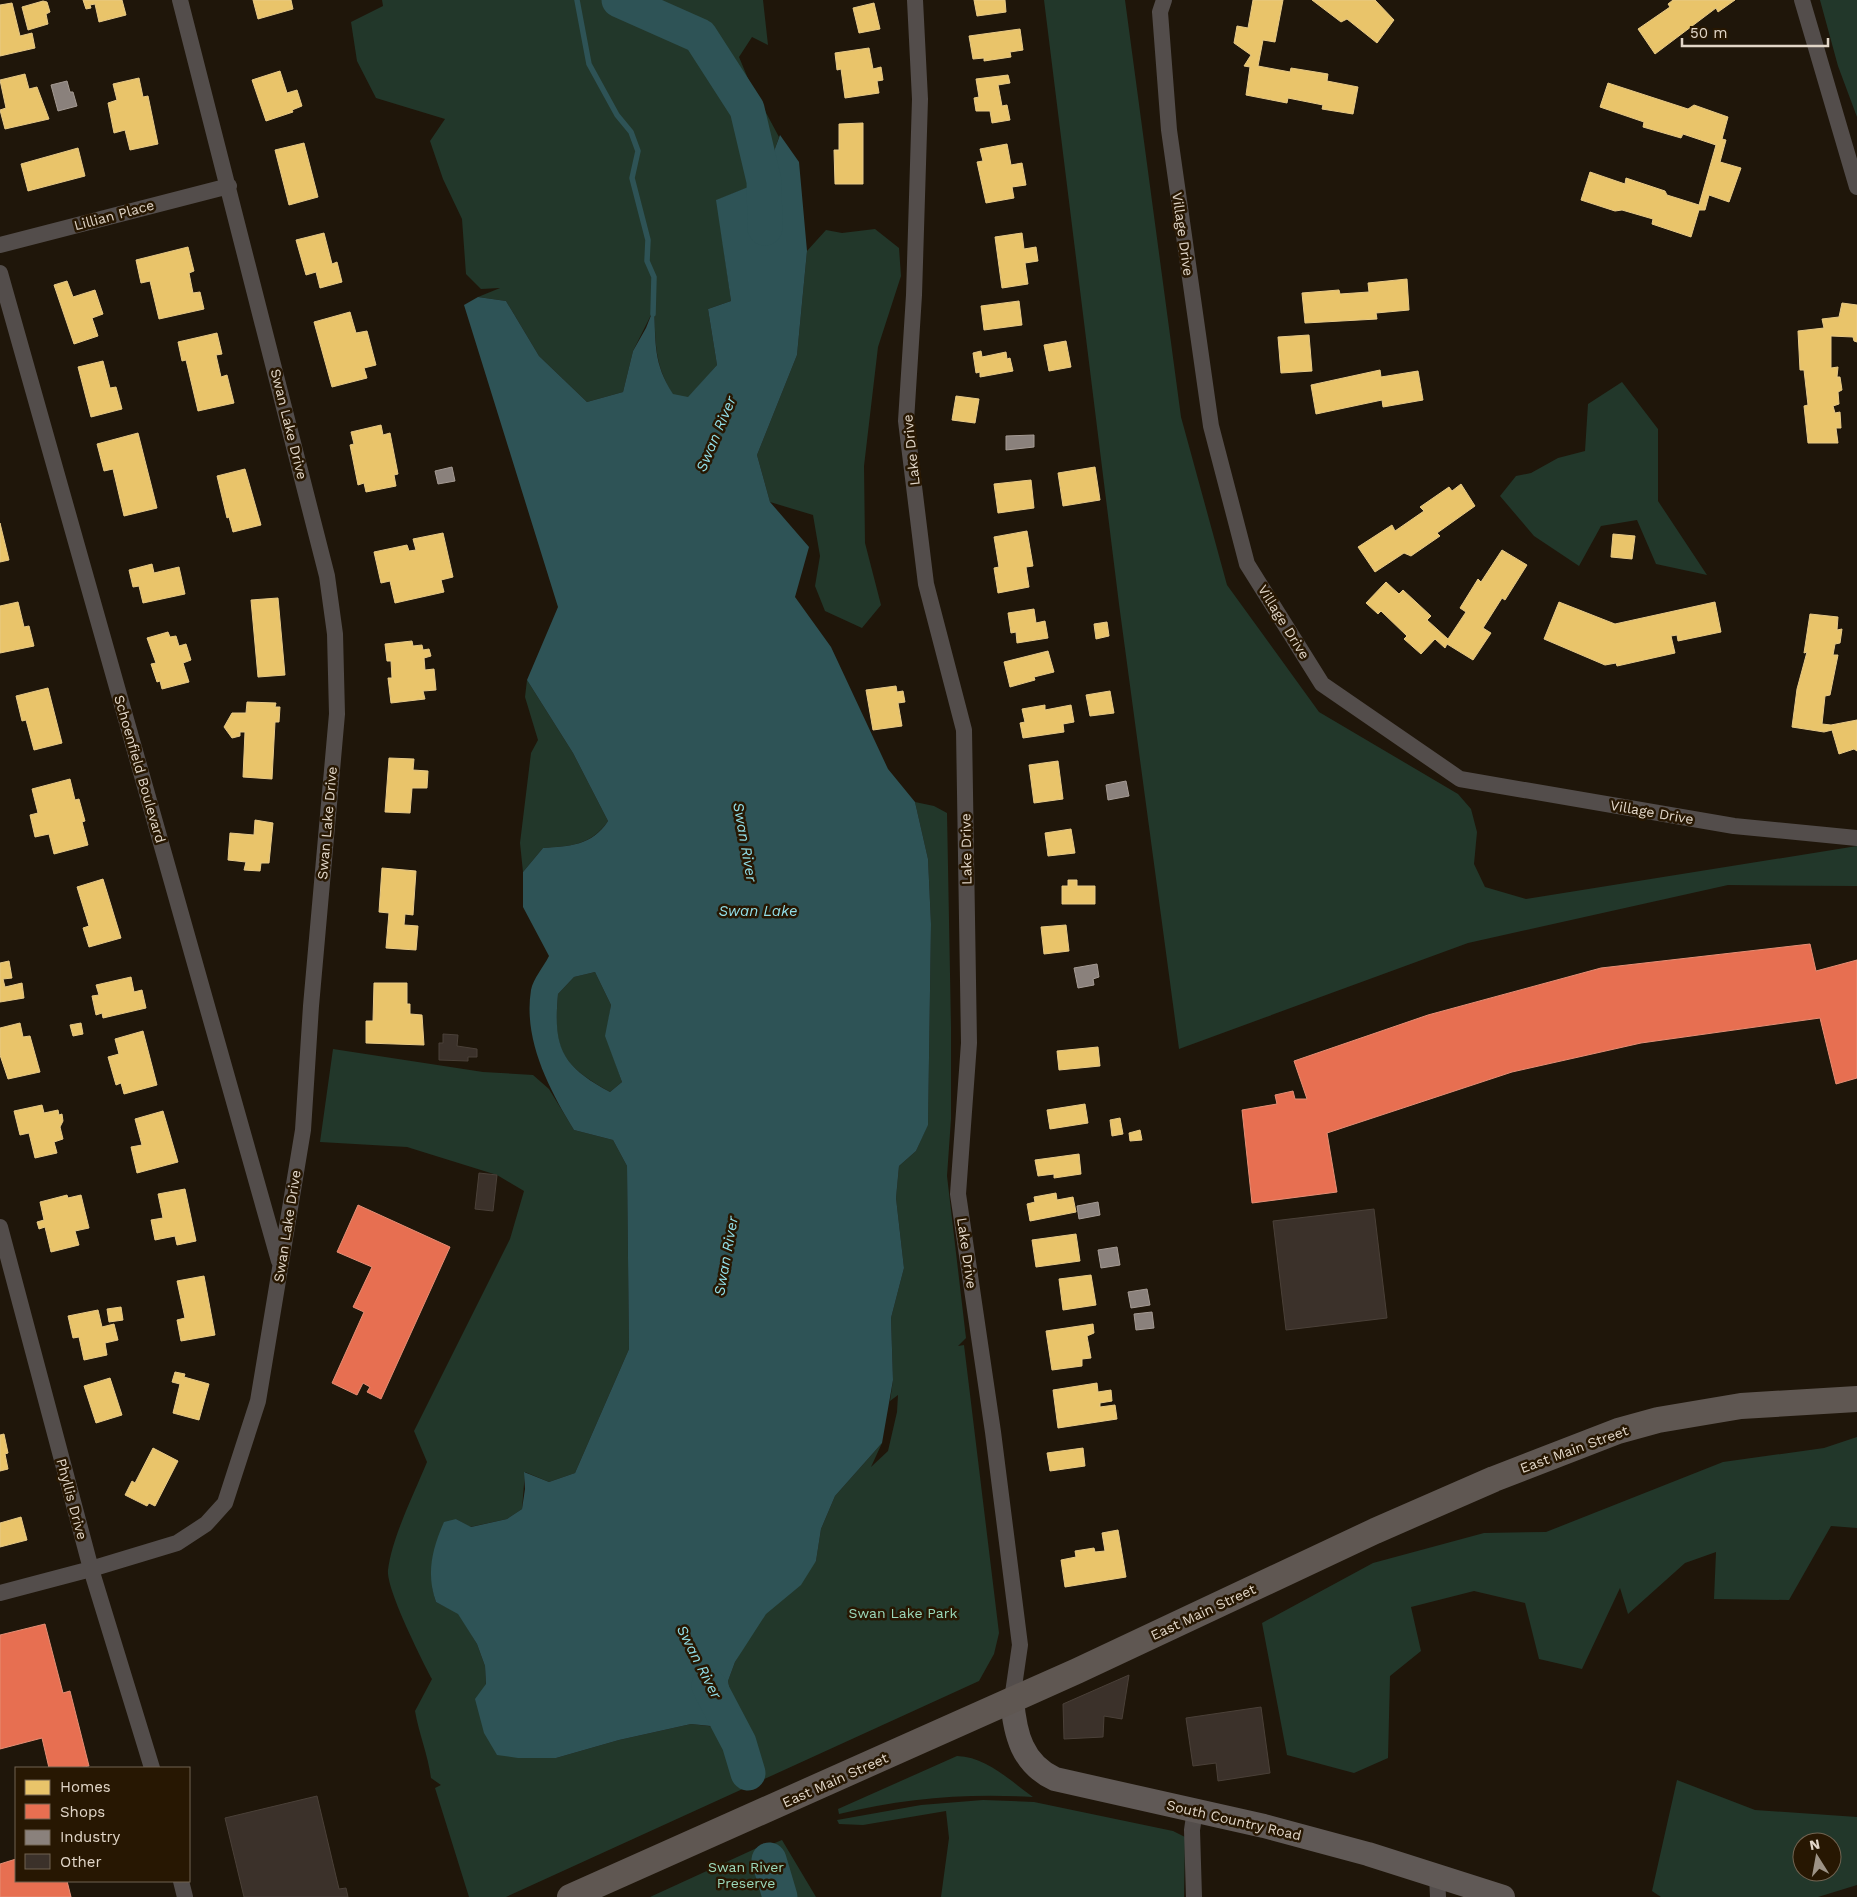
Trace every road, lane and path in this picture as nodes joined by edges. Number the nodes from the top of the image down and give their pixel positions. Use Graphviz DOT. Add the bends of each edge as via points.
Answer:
graph roads {
  1 [pos="180,0"];
  2 [pos="915,0"];
  3 [pos="1164,0"];
  4 [pos="1802,0"];
  5 [pos="229,186"];
  6 [pos="1857,187"];
  7 [pos="0,245"];
  8 [pos="0,273"];
  9 [pos="1857,838"];
  10 [pos="0,1227"];
  11 [pos="280,1265"];
  12 [pos="1857,1399"];
  13 [pos="91,1569"];
  14 [pos="0,1593"];
  15 [pos="1012,1700"];
  16 [pos="152,1767"];
  17 [pos="1195,1810"];
  18 [pos="181,1882"];
  19 [pos="1438,1886"];
  20 [pos="185,1897"];
  21 [pos="570,1897"];
  22 [pos="1194,1897"];
  23 [pos="1503,1897"];
  1 -- 5 [label="street, Swan Lake Drive"];
  2 -- 15 [label="street, Lake Drive" via="920,99 914,295 906,420 926,584 964,730 969,1043 958,1194 1020,1644"];
  3 -- 9 [label="street, Village Drive" via="1160,12 1168,130 1211,426 1247,564 1322,684 1460,779 1734,826"];
  4 -- 6 [label="street"];
  5 -- 7 [label="street, Lillian Place"];
  5 -- 11 [label="street, Swan Lake Drive" via="327,576 335,634 337,714 303,1130"];
  8 -- 11 [label="street, Schoenfield Boulevard"];
  10 -- 13 [label="street, Phyllis Drive"];
  11 -- 13 [label="street, Swan Lake Drive" via="258,1401 225,1503 206,1524 177,1543"];
  12 -- 15 [label="main road, East Main Street" via="1741,1406 1658,1420 1618,1431 1494,1479 1375,1531"];
  13 -- 14 [label="street, Swan Lake Drive"];
  13 -- 16 [label="street, Phyllis Drive"];
  15 -- 17 [label="main road, South Country Road" via="1018,1740 1030,1761 1045,1775"];
  15 -- 21 [label="main road, East Main Street"];
  17 -- 19 [label="main road, South Country Road" via="1320,1841"];
  17 -- 22 [label="street" via="1192,1830"];
  18 -- 20 [label="street"];
  19 -- 23 [label="main road, South Country Road"];
}
